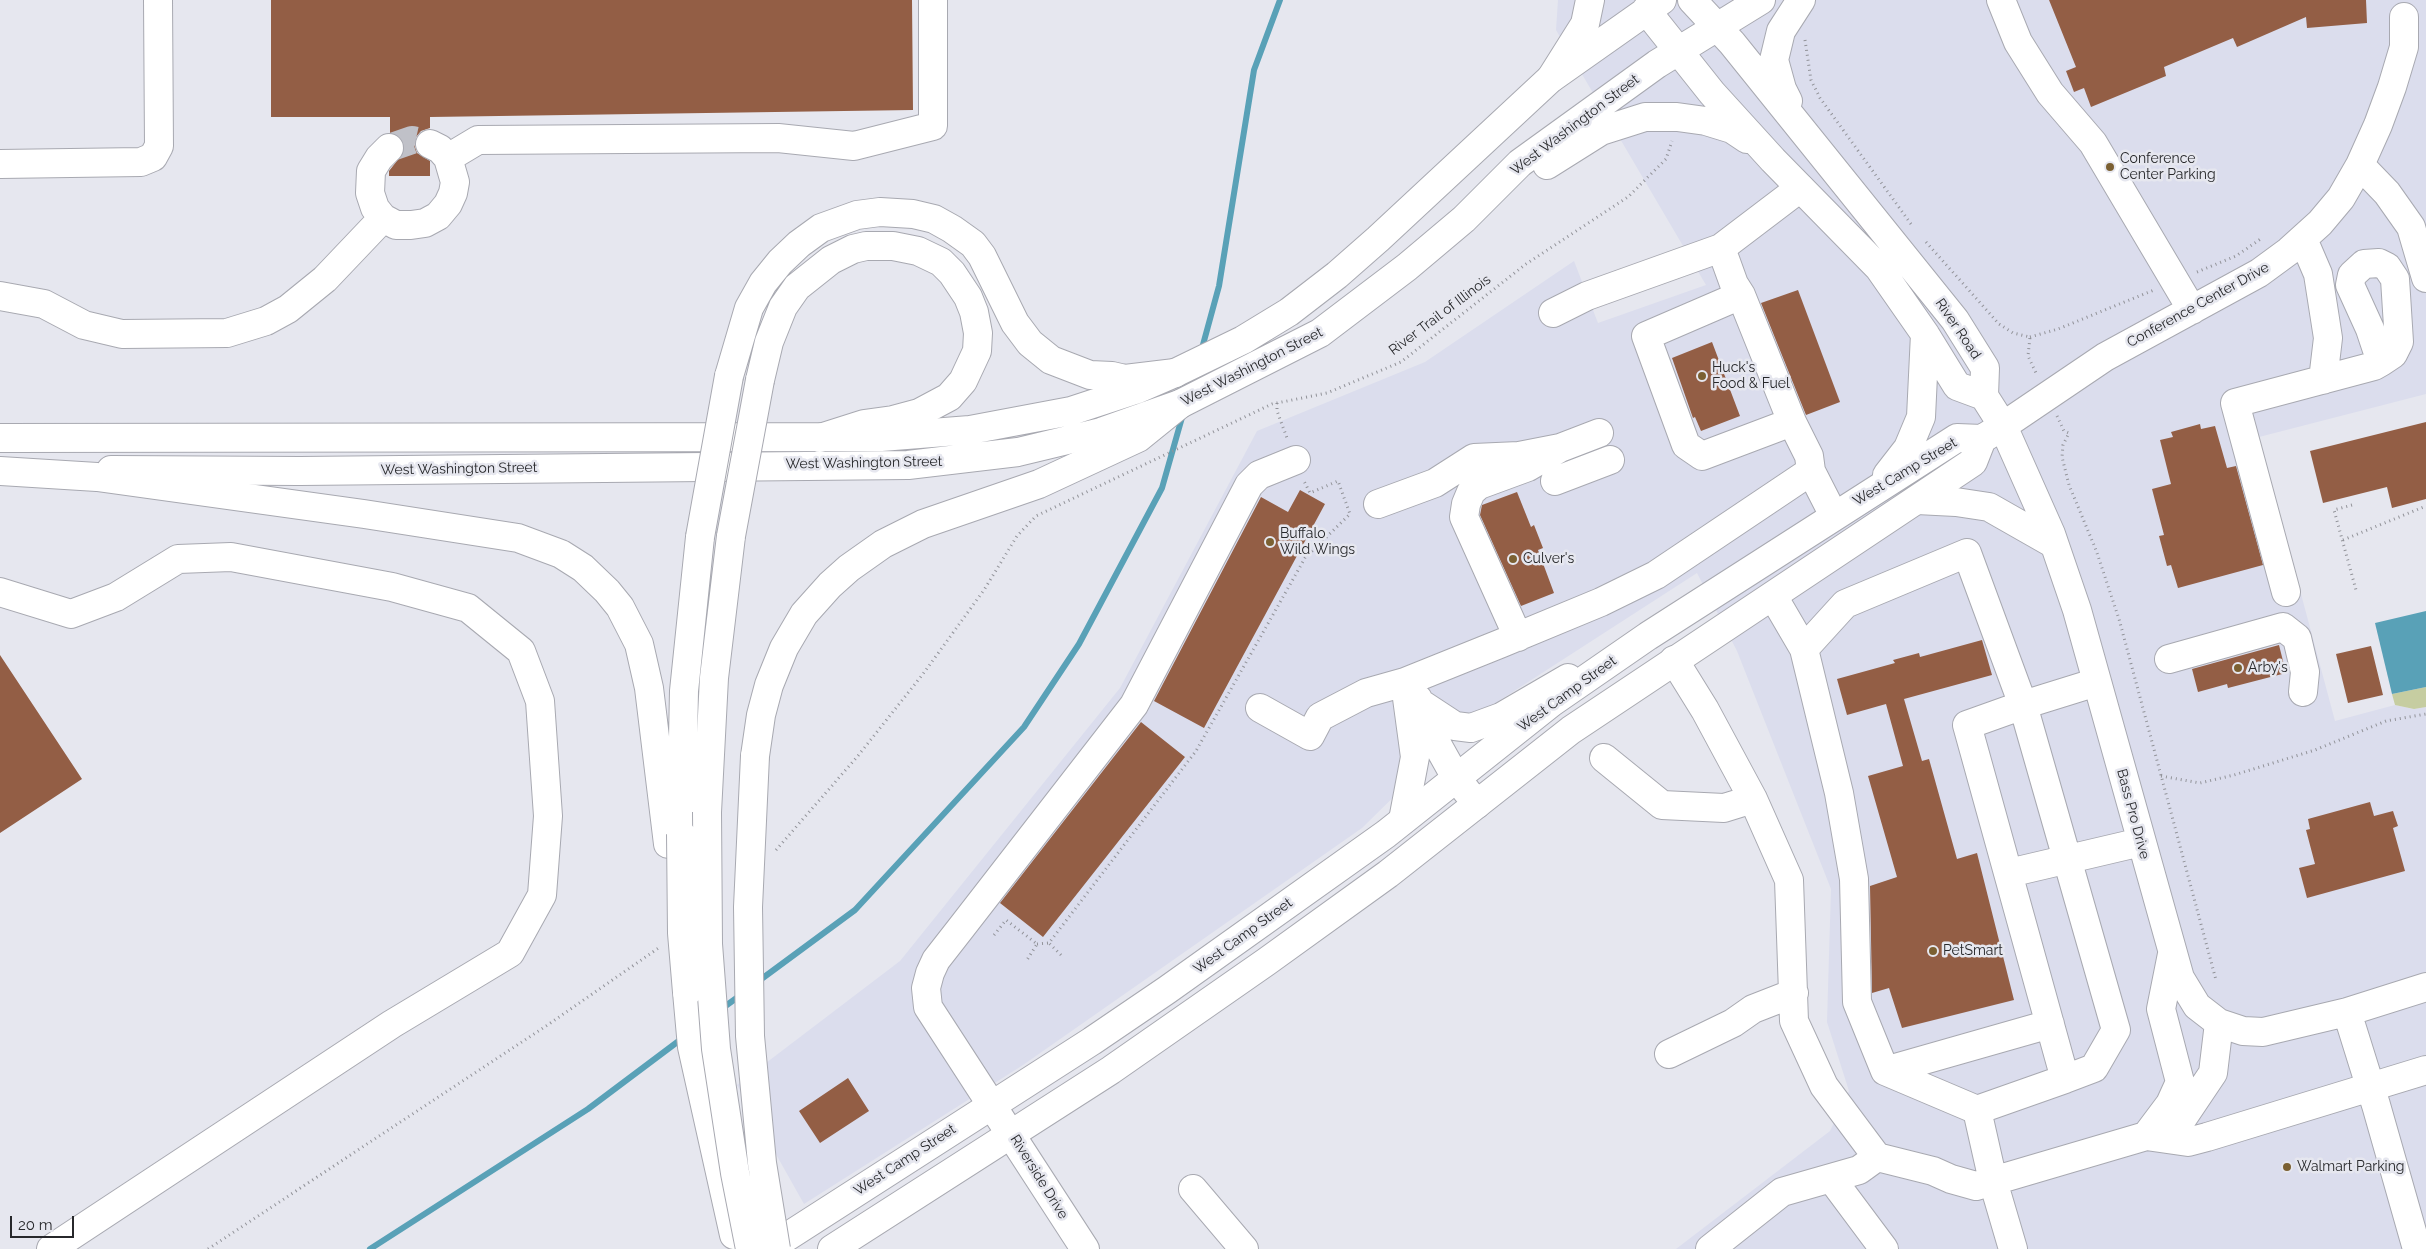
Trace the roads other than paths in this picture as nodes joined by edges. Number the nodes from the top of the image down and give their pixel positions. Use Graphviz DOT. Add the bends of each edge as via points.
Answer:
graph roads {
  1 [pos="158,0"];
  2 [pos="933,0"];
  3 [pos="1590,0"];
  4 [pos="1761,0"];
  5 [pos="1801,0"];
  6 [pos="2001,0"];
  7 [pos="1648,3"];
  8 [pos="1705,13"];
  9 [pos="2404,17"];
  10 [pos="1673,45"];
  11 [pos="1550,79"];
  12 [pos="389,148"];
  13 [pos="1817,150"];
  14 [pos="1773,160"];
  15 [pos="0,164"];
  16 [pos="2360,165"];
  17 [pos="1800,188"];
  18 [pos="383,218"];
  19 [pos="1464,219"];
  20 [pos="2419,226"];
  21 [pos="2303,239"];
  22 [pos="1722,248"];
  23 [pos="2426,278"];
  24 [pos="1742,295"];
  25 [pos="0,296"];
  26 [pos="2192,310"];
  27 [pos="1553,313"];
  28 [pos="1925,334"];
  29 [pos="2381,362"];
  30 [pos="2322,380"];
  31 [pos="1110,388"];
  32 [pos="1984,396"];
  33 [pos="1180,404"];
  34 [pos="1792,422"];
  35 [pos="1992,432"];
  36 [pos="1599,433"];
  37 [pos="0,438"];
  38 [pos="820,438"];
  39 [pos="1560,448"];
  40 [pos="1519,456"];
  41 [pos="1296,460"];
  42 [pos="1610,460"];
  43 [pos="0,470"];
  44 [pos="1811,471"];
  45 [pos="1555,481"];
  46 [pos="1874,490"];
  47 [pos="1917,500"];
  48 [pos="1378,504"];
  49 [pos="1464,516"];
  50 [pos="1834,516"];
  51 [pos="2054,544"];
  52 [pos="0,592"];
  53 [pos="2286,592"];
  54 [pos="1773,596"];
  55 [pos="1518,637"];
  56 [pos="1804,648"];
  57 [pos="2169,659"];
  58 [pos="1674,660"];
  59 [pos="1596,672"];
  60 [pos="2097,682"];
  61 [pos="1413,692"];
  62 [pos="2303,692"];
  63 [pos="2023,705"];
  64 [pos="1260,708"];
  65 [pos="1604,758"];
  66 [pos="1456,778"];
  67 [pos="1753,799"];
  68 [pos="1477,804"];
  69 [pos="1403,820"];
  70 [pos="674,839"];
  71 [pos="2141,842"];
  72 [pos="2066,859"];
  73 [pos="2009,873"];
  74 [pos="2172,952"];
  75 [pos="2426,987"];
  76 [pos="1794,993"];
  77 [pos="2347,1012"];
  78 [pos="2219,1022"];
  79 [pos="2050,1024"];
  80 [pos="1670,1054"];
  81 [pos="2426,1070"];
  82 [pos="1885,1071"];
  83 [pos="2065,1079"];
  84 [pos="2371,1088"];
  85 [pos="993,1105"];
  86 [pos="1977,1110"];
  87 [pos="1011,1134"];
  88 [pos="2158,1136"];
  89 [pos="1877,1157"];
  90 [pos="1831,1178"];
  91 [pos="1993,1181"];
  92 [pos="1193,1189"];
  93 [pos="51,1249"];
  94 [pos="737,1249"];
  95 [pos="750,1249"];
  96 [pos="768,1249"];
  97 [pos="776,1249"];
  98 [pos="832,1249"];
  99 [pos="1085,1249"];
  100 [pos="1244,1249"];
  101 [pos="1710,1249"];
  102 [pos="1884,1249"];
  103 [pos="2013,1249"];
  104 [pos="2417,1249"];
  1 -- 15 [label="main road" via="159,146 153,157 141,162"];
  2 -- 18 [label="main road" via="932,126 854,146 778,138 478,140 439,151 455,182 448,204 438,216 411,225 396,225"];
  3 -- 11 [label="main road" via="1586,24"];
  4 -- 8 [label="main road, West Washington Street"];
  5 -- 13 [label="main road" via="1781,32 1774,60 1782,89"];
  6 -- 26 [label="main road" via="2018,42 2050,93 2092,143"];
  7 -- 10 [label="main road"];
  7 -- 11 [label="main road, West Washington Street"];
  8 -- 10 [label="main road, West Washington Street"];
  8 -- 13 [label="main road, River Road"];
  9 -- 16 [label="main road, Conference Center Drive" via="2404,47 2397,71"];
  10 -- 14 [label="main road"];
  10 -- 19 [label="main road, West Washington Street" via="1520,163"];
  11 -- 31 [label="main road, West Washington Street" via="1378,239 1289,312 1243,340 1175,373 1125,379"];
  12 -- 18 [label="main road" via="372,171 370,193"];
  13 -- 32 [label="main road, River Road" via="1955,320 1984,368"];
  14 -- 17 [label="main road"];
  14 -- 19 [label="main road" via="1732,129 1677,117 1645,117 1601,131"];
  16 -- 20 [label="main road"];
  16 -- 21 [label="main road, Conference Center Drive" via="2341,198"];
  17 -- 22 [label="main road"];
  17 -- 28 [label="main road" via="1879,268"];
  18 -- 25 [label="main road" via="326,279 288,309 266,321 227,333 122,334 84,325 44,304"];
  19 -- 33 [label="main road, West Washington Street" via="1357,307 1320,333"];
  20 -- 23 [label="main road"];
  21 -- 26 [label="main road, Conference Center Drive" via="2259,273"];
  21 -- 30 [label="main road" via="2318,274 2328,338"];
  22 -- 24 [label="main road" via="1734,284"];
  22 -- 27 [label="main road" via="1587,296"];
  24 -- 34 [label="main road"];
  24 -- 34 [label="main road" via="1646,336 1686,444 1702,456"];
  26 -- 35 [label="main road, Conference Center Drive" via="2105,357"];
  28 -- 32 [label="main road" via="1956,386"];
  28 -- 46 [label="main road" via="1923,400 1917,428 1896,465"];
  29 -- 30 [label="main road"];
  30 -- 53 [label="main road" via="2235,402"];
  31 -- 38 [label="main road, West Washington Street" via="1071,411 970,430"];
  31 -- 70 [label="main road, West Washington Street, bridge" via="1090,375 1050,360 1038,351 1015,322 973,244 934,219 880,212 857,215 821,228 780,262 749,308 729,376 700,537 684,691"];
  32 -- 35 [label="main road, Bass Pro Drive"];
  33 -- 43 [label="main road, West Washington Street" via="1101,432 1018,452 908,465 300,471"];
  33 -- 97 [label="main road, bridge" via="1138,438 1039,484 924,524 883,544 830,585 804,614 784,648 761,715 755,756 748,908 750,1036 762,1163"];
  34 -- 44 [label="main road" via="1808,456"];
  35 -- 46 [label="main road, West Camp Street" via="1957,438"];
  35 -- 47 [label="main road, West Camp Street" via="1973,462"];
  35 -- 51 [label="main road, Bass Pro Drive"];
  36 -- 39 [label="main road"];
  37 -- 38 [label="main road, West Washington Street"];
  38 -- 95 [label="main road, bridge" via="864,424 919,413 949,397 963,381 977,351 978,333 968,297 941,262 918,251 893,246 866,246 831,260 797,287 783,307 769,342 760,380 731,536 714,678 708,812 708,935 716,1049 733,1164"];
  39 -- 40 [label="main road"];
  39 -- 49 [label="main road" via="1528,467 1479,485 1471,492"];
  40 -- 48 [label="main road" via="1474,458 1436,483"];
  40 -- 49 [label="main road" via="1470,470 1460,482 1457,494"];
  41 -- 85 [label="main road, Riverside Drive" via="1259,475 1250,485 1134,705 956,934 930,973 926,988 928,1007"];
  42 -- 45 [label="main road"];
  43 -- 70 [label="main road" via="97,477 401,519 518,538 561,554 584,568 607,591 623,612 639,644"];
  44 -- 50 [label="main road"];
  44 -- 55 [label="main road" via="1656,575"];
  46 -- 50 [label="main road, West Camp Street"];
  47 -- 51 [label="main road" via="1989,507"];
  47 -- 54 [label="main road, West Camp Street"];
  49 -- 55 [label="main road"];
  50 -- 59 [label="main road, West Camp Street"];
  51 -- 60 [label="main road, Bass Pro Drive"];
  52 -- 93 [label="main road" via="71,614 116,598 178,559 231,558 392,587 468,608 521,651 540,701 548,816 542,895 510,953 385,1029"];
  54 -- 56 [label="main road"];
  54 -- 58 [label="main road, West Camp Street"];
  55 -- 61 [label="main road"];
  56 -- 63 [label="main road" via="1845,604 1967,553"];
  56 -- 82 [label="main road" via="1839,793 1854,879 1857,1002"];
  57 -- 62 [label="main road" via="2283,628 2297,638 2304,672"];
  58 -- 67 [label="main road"];
  58 -- 68 [label="main road, West Camp Street" via="1571,730"];
  59 -- 61 [label="main road" via="1575,674 1501,717 1471,728 1455,726"];
  59 -- 66 [label="main road, West Camp Street" via="1550,703"];
  60 -- 63 [label="main road"];
  60 -- 71 [label="main road, Bass Pro Drive"];
  61 -- 64 [label="main road" via="1366,693 1320,717 1310,736"];
  61 -- 66 [label="main road" via="1436,744"];
  61 -- 69 [label="main road" via="1415,757"];
  63 -- 72 [label="main road"];
  63 -- 73 [label="main road" via="1967,725"];
  65 -- 67 [label="main road" via="1662,805 1724,808"];
  66 -- 68 [label="main road"];
  66 -- 69 [label="main road, West Camp Street"];
  67 -- 76 [label="main road" via="1789,880"];
  68 -- 87 [label="main road, West Camp Street" via="1388,874 1266,962 1111,1070"];
  69 -- 85 [label="main road, West Camp Street" via="1160,994"];
  70 -- 94 [label="main road, bridge" via="692,1047"];
  71 -- 72 [label="main road"];
  71 -- 74 [label="main road, Bass Pro Drive"];
  72 -- 73 [label="main road"];
  72 -- 83 [label="main road" via="2116,1030 2094,1068"];
  73 -- 79 [label="main road"];
  74 -- 78 [label="main road, Bass Pro Drive" via="2180,978 2197,1006"];
  74 -- 88 [label="main road" via="2161,1009 2180,1082"];
  75 -- 77 [label="main road, Bass Pro Drive"];
  76 -- 80 [label="main road" via="1753,1009 1733,1023"];
  76 -- 89 [label="main road" via="1794,1021 1824,1086"];
  77 -- 78 [label="main road, Bass Pro Drive" via="2263,1032 2242,1031"];
  77 -- 84 [label="main road"];
  78 -- 88 [label="main road" via="2213,1073"];
  79 -- 82 [label="main road"];
  79 -- 83 [label="main road"];
  81 -- 84 [label="main road"];
  82 -- 86 [label="main road"];
  83 -- 86 [label="main road"];
  84 -- 88 [label="main road" via="2207,1138 2188,1142"];
  84 -- 104 [label="main road"];
  85 -- 87 [label="main road, Riverside Drive"];
  85 -- 96 [label="main road, West Camp Street"];
  86 -- 91 [label="main road"];
  87 -- 98 [label="main road, West Camp Street"];
  87 -- 99 [label="main road, Riverside Drive"];
  88 -- 91 [label="main road"];
  89 -- 90 [label="main road" via="1859,1170"];
  89 -- 91 [label="main road" via="1976,1186"];
  90 -- 101 [label="main road" via="1782,1192"];
  90 -- 102 [label="main road"];
  91 -- 103 [label="main road"];
  92 -- 100 [label="main road"];
}
